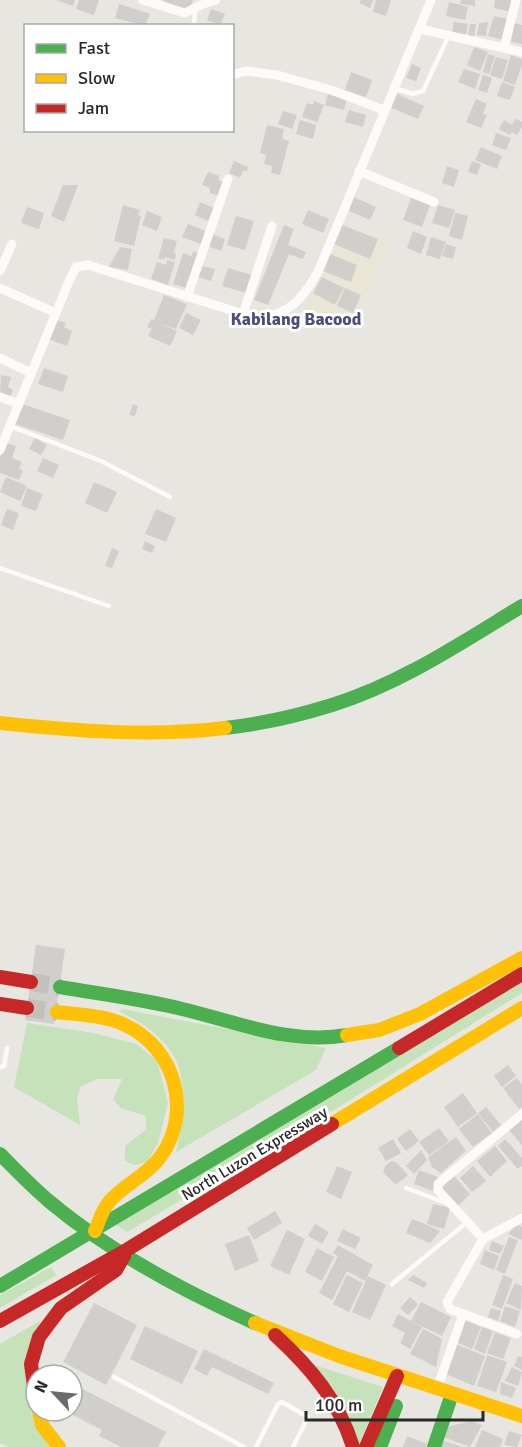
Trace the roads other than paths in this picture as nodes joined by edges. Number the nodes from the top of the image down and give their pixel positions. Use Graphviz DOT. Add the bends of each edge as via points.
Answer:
graph roads {
  1 [pos="142,0"];
  2 [pos="216,0"];
  3 [pos="516,0"];
  4 [pos="428,1"];
  5 [pos="195,9"];
  6 [pos="194,24"];
  7 [pos="420,29"];
  8 [pos="449,35"];
  9 [pos="504,48"];
  10 [pos="522,52"];
  11 [pos="234,74"];
  12 [pos="394,88"];
  13 [pos="384,110"];
  14 [pos="359,171"];
  15 [pos="228,179"];
  16 [pos="434,202"];
  17 [pos="272,226"];
  18 [pos="12,244"];
  19 [pos="0,271"];
  20 [pos="0,288"];
  21 [pos="187,297"];
  22 [pos="56,313"];
  23 [pos="243,314"];
  24 [pos="0,358"];
  25 [pos="31,373"];
  26 [pos="0,397"];
  27 [pos="19,404"];
  28 [pos="10,426"];
  29 [pos="0,450"];
  30 [pos="170,497"];
  31 [pos="0,568"];
  32 [pos="109,606"];
  33 [pos="522,606"];
  34 [pos="0,723"];
  35 [pos="522,958"];
  36 [pos="522,974"];
  37 [pos="0,977"];
  38 [pos="31,982"];
  39 [pos="60,987"];
  40 [pos="0,1004"];
  41 [pos="27,1008"];
  42 [pos="522,1008"];
  43 [pos="57,1012"];
  44 [pos="8,1048"];
  45 [pos="0,1067"];
  46 [pos="522,1114"];
  47 [pos="0,1154"];
  48 [pos="406,1188"];
  49 [pos="451,1204"];
  50 [pos="522,1218"];
  51 [pos="467,1222"];
  52 [pos="95,1231"];
  53 [pos="483,1239"];
  54 [pos="128,1249"];
  55 [pos="392,1284"];
  56 [pos="0,1286"];
  57 [pos="463,1314"];
  58 [pos="0,1321"];
  59 [pos="266,1328"];
  60 [pos="517,1334"];
  61 [pos="31,1363"];
  62 [pos="114,1377"];
  63 [pos="402,1378"];
  64 [pos="437,1389"];
  65 [pos="452,1394"];
  66 [pos="522,1416"];
  67 [pos="42,1423"];
  68 [pos="59,1447"];
  69 [pos="244,1447"];
  70 [pos="256,1447"];
  71 [pos="293,1447"];
  72 [pos="353,1447"];
  73 [pos="366,1447"];
  74 [pos="380,1447"];
  75 [pos="434,1447"];
  1 -- 5 [label="street" via="185,13"];
  2 -- 5 [label="street"];
  3 -- 9 [label="street"];
  4 -- 7 [label="street"];
  5 -- 6 [label="lane"];
  7 -- 8 [label="street"];
  7 -- 12 [label="street"];
  8 -- 9 [label="street"];
  8 -- 12 [label="lane" via="423,91 413,94"];
  9 -- 10 [label="street"];
  11 -- 13 [label="street" via="246,71 277,75"];
  12 -- 13 [label="street"];
  13 -- 14 [label="street"];
  14 -- 16 [label="street"];
  14 -- 23 [label="street" via="306,293 284,311 256,318"];
  15 -- 21 [label="street"];
  17 -- 23 [label="street"];
  18 -- 19 [label="street"];
  20 -- 22 [label="street"];
  21 -- 22 [label="street" via="88,265 76,267"];
  21 -- 23 [label="street"];
  22 -- 25 [label="street"];
  24 -- 25 [label="street"];
  25 -- 27 [label="street"];
  26 -- 27 [label="street"];
  27 -- 28 [label="street"];
  28 -- 29 [label="street"];
  28 -- 30 [label="lane" via="101,461"];
  31 -- 32 [label="lane"];
  33 -- 34 [label="main road" via="409,672 296,716 163,734"];
  35 -- 39 [label="main road" via="420,1014 379,1030 327,1039 278,1035 169,1005"];
  36 -- 52 [label="main road, North Luzon Expressway"];
  37 -- 38 [label="main road"];
  40 -- 41 [label="main road"];
  42 -- 54 [label="main road, North Luzon Expressway"];
  43 -- 52 [label="main road" via="113,1021 141,1034 165,1059 178,1095 177,1122 166,1149 147,1172 109,1203"];
  44 -- 45 [label="lane" via="4,1066"];
  46 -- 49 [label="street" via="438,1184 440,1194"];
  47 -- 59 [label="main road" via="55,1206 160,1278"];
  48 -- 49 [label="lane"];
  49 -- 51 [label="street"];
  50 -- 53 [label="street"];
  51 -- 53 [label="street"];
  51 -- 55 [label="lane"];
  52 -- 56 [label="main road, North Luzon Expressway"];
  53 -- 57 [label="street" via="447,1302 450,1309"];
  54 -- 58 [label="main road, North Luzon Expressway"];
  54 -- 61 [label="main road" via="116,1270 60,1308 39,1337"];
  57 -- 60 [label="street"];
  57 -- 64 [label="street"];
  59 -- 63 [label="main road"];
  59 -- 72 [label="main road" via="329,1393 346,1422"];
  62 -- 69 [label="lane"];
  63 -- 64 [label="main road"];
  63 -- 73 [label="main road"];
  63 -- 74 [label="main road"];
  64 -- 65 [label="main road"];
  65 -- 66 [label="main road"];
  65 -- 75 [label="main road"];
  67 -- 68 [label="main road"];
  70 -- 71 [label="lane" via="282,1402 308,1417"];
}
